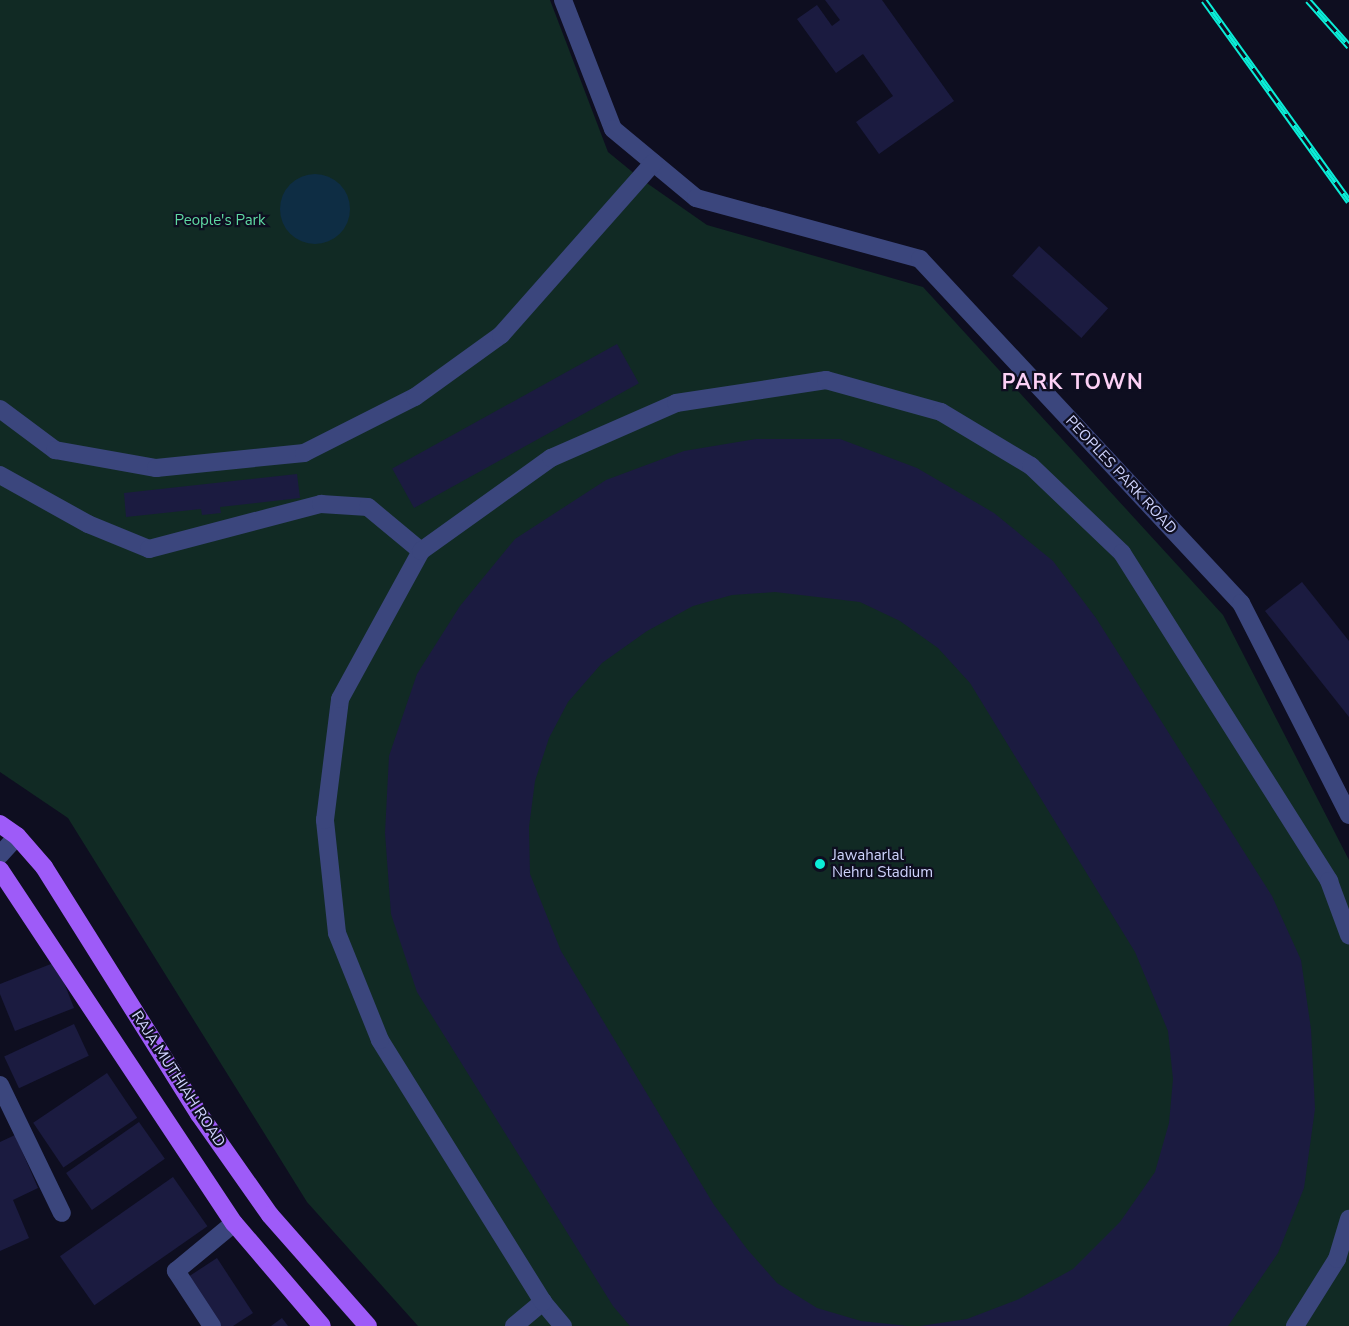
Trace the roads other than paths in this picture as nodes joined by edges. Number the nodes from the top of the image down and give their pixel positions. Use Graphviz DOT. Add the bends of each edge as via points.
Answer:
graph roads {
  1 [pos="563,0"];
  2 [pos="653,163"];
  3 [pos="0,409"];
  4 [pos="0,475"];
  5 [pos="421,551"];
  6 [pos="1349,815"];
  7 [pos="0,824"];
  8 [pos="17,836"];
  9 [pos="0,855"];
  10 [pos="0,870"];
  11 [pos="1349,935"];
  12 [pos="0,1085"];
  13 [pos="62,1213"];
  14 [pos="1349,1219"];
  15 [pos="234,1223"];
  16 [pos="1343,1255"];
  17 [pos="543,1302"];
  18 [pos="212,1326"];
  19 [pos="322,1326"];
  20 [pos="368,1326"];
  21 [pos="514,1326"];
  22 [pos="563,1326"];
  23 [pos="1295,1326"];
  1 -- 2 [label="street, PEOPLES PARK ROAD" via="613,129"];
  2 -- 3 [label="street" via="501,335 415,398 304,453 156,468 56,450"];
  2 -- 6 [label="street, PEOPLES PARK ROAD" via="696,198 920,259 1241,603"];
  4 -- 5 [label="street" via="88,524 149,549 321,504 368,507"];
  5 -- 11 [label="street" via="551,458 676,403 826,380 941,412 1031,466 1122,553 1329,881"];
  5 -- 17 [label="street" via="340,699 325,820 337,933 380,1040"];
  7 -- 8 [label="main road, RAJA MUTHIAH ROAD"];
  8 -- 9 [label="street"];
  8 -- 20 [label="main road, RAJA MUTHIAH ROAD" via="44,867 199,1114 270,1215"];
  10 -- 15 [label="main road"];
  12 -- 13 [label="street"];
  14 -- 16 [label="street"];
  15 -- 18 [label="street" via="176,1271"];
  15 -- 19 [label="main road"];
  16 -- 23 [label="street"];
  17 -- 21 [label="street"];
  17 -- 22 [label="street"];
}
